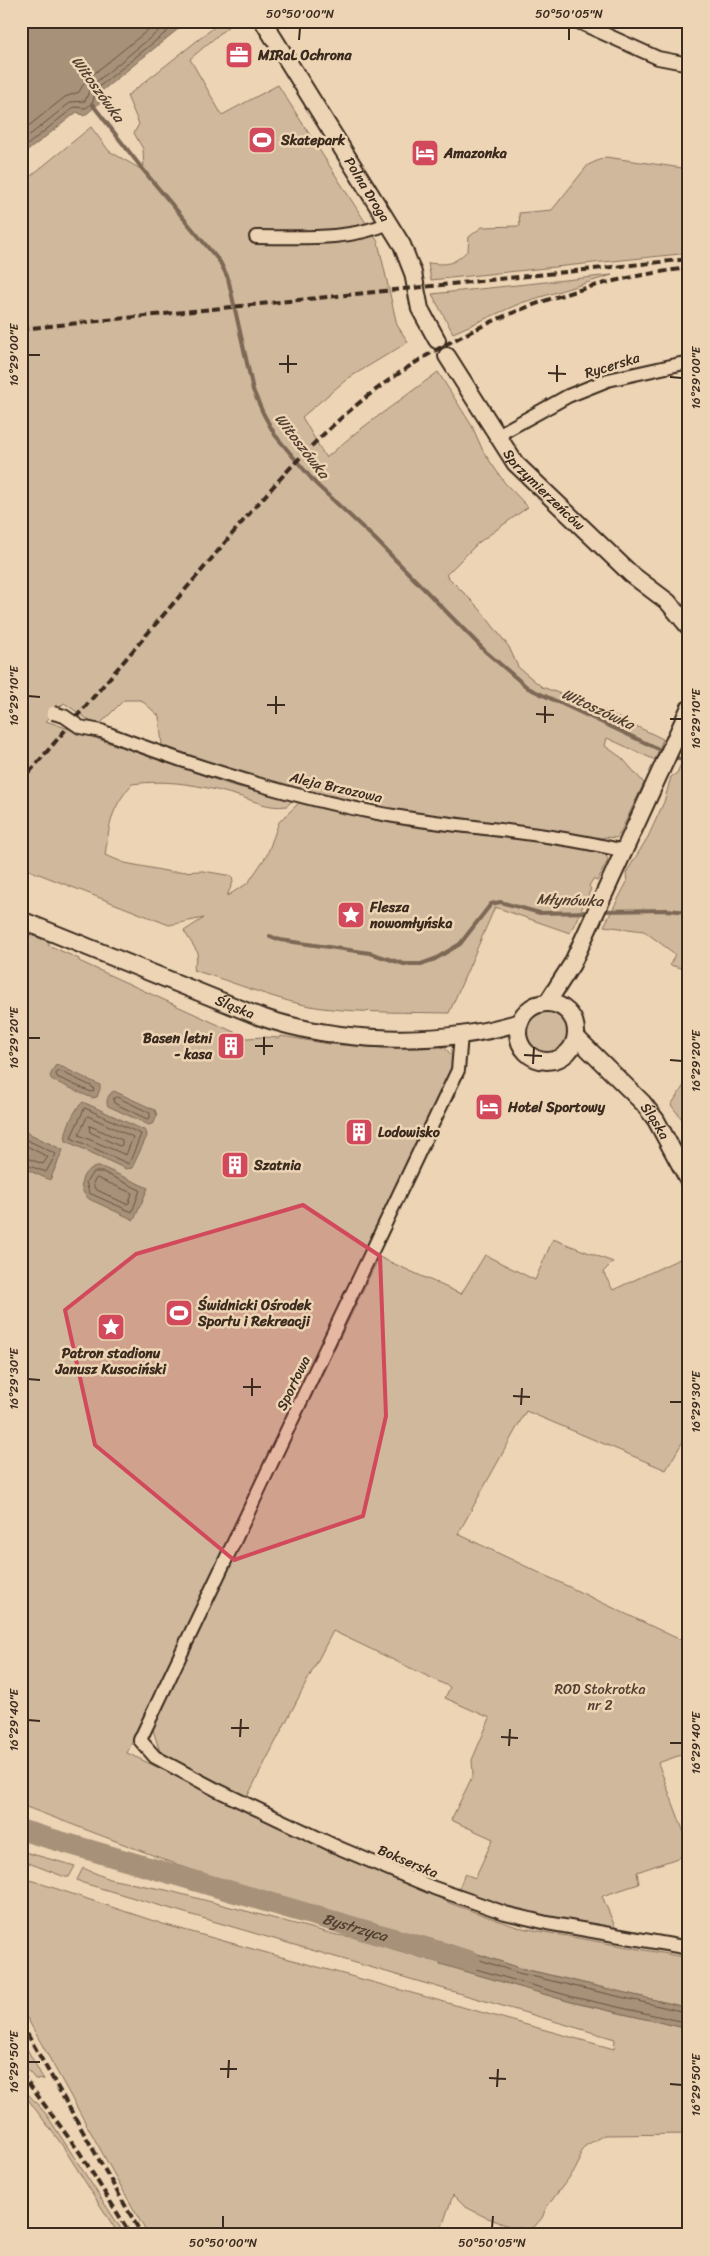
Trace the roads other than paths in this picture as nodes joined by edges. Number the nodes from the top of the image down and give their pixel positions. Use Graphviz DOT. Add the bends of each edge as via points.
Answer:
graph roads {
  1 [pos="263,21"];
  2 [pos="584,23"];
  3 [pos="689,64"];
  4 [pos="389,223"];
  5 [pos="256,237"];
  6 [pos="436,340"];
  7 [pos="447,356"];
  8 [pos="689,362"];
  9 [pos="496,436"];
  10 [pos="668,602"];
  11 [pos="689,610"];
  12 [pos="689,627"];
  13 [pos="689,709"];
  14 [pos="53,713"];
  15 [pos="624,850"];
  16 [pos="21,920"];
  17 [pos="572,964"];
  18 [pos="547,1003"];
  19 [pos="567,1011"];
  20 [pos="520,1022"];
  21 [pos="461,1035"];
  22 [pos="576,1037"];
  23 [pos="520,1043"];
  24 [pos="560,1058"];
  25 [pos="610,1072"];
  26 [pos="689,1181"];
  27 [pos="140,1740"];
  28 [pos="689,1948"];
  1 -- 4 [label="street, Polna Droga"];
  2 -- 3 [label="street" via="658,58"];
  4 -- 5 [label="street" via="332,236"];
  4 -- 6 [label="street, Polna Droga" via="402,245 413,273 420,309"];
  7 -- 9 [label="street, Sprzymierzeńców"];
  8 -- 9 [label="street, Rycerska" via="608,380 568,396"];
  9 -- 10 [label="street, Sprzymierzeńców" via="515,463 572,519 631,574"];
  10 -- 11 [label="street, Sprzymierzeńców"];
  10 -- 12 [label="street, Sprzymierzeńców"];
  13 -- 15 [label="street"];
  14 -- 15 [label="street, Aleja Brzozowa, bridge" via="80,727 101,731 231,777 372,811"];
  15 -- 17 [label="street"];
  16 -- 21 [label="street, Śląska" via="258,1016 299,1028 380,1038"];
  17 -- 18 [label="street"];
  17 -- 19 [label="street"];
  18 -- 19 [label="street"];
  18 -- 20 [label="street" via="530,1008"];
  19 -- 22 [label="street" via="576,1028"];
  20 -- 21 [label="street, Śląska"];
  20 -- 23 [label="street"];
  21 -- 23 [label="street, Śląska"];
  21 -- 27 [label="street, Sportowa" via="458,1070"];
  22 -- 24 [label="street" via="573,1046"];
  22 -- 25 [label="street, Śląska"];
  23 -- 24 [label="street" via="532,1057 541,1061"];
  24 -- 25 [label="street, Śląska" via="581,1061"];
  25 -- 26 [label="street, Śląska" via="656,1120"];
  27 -- 28 [label="street, Bokserska" via="154,1757 215,1789 337,1847 434,1888 505,1913 547,1923"];
}
